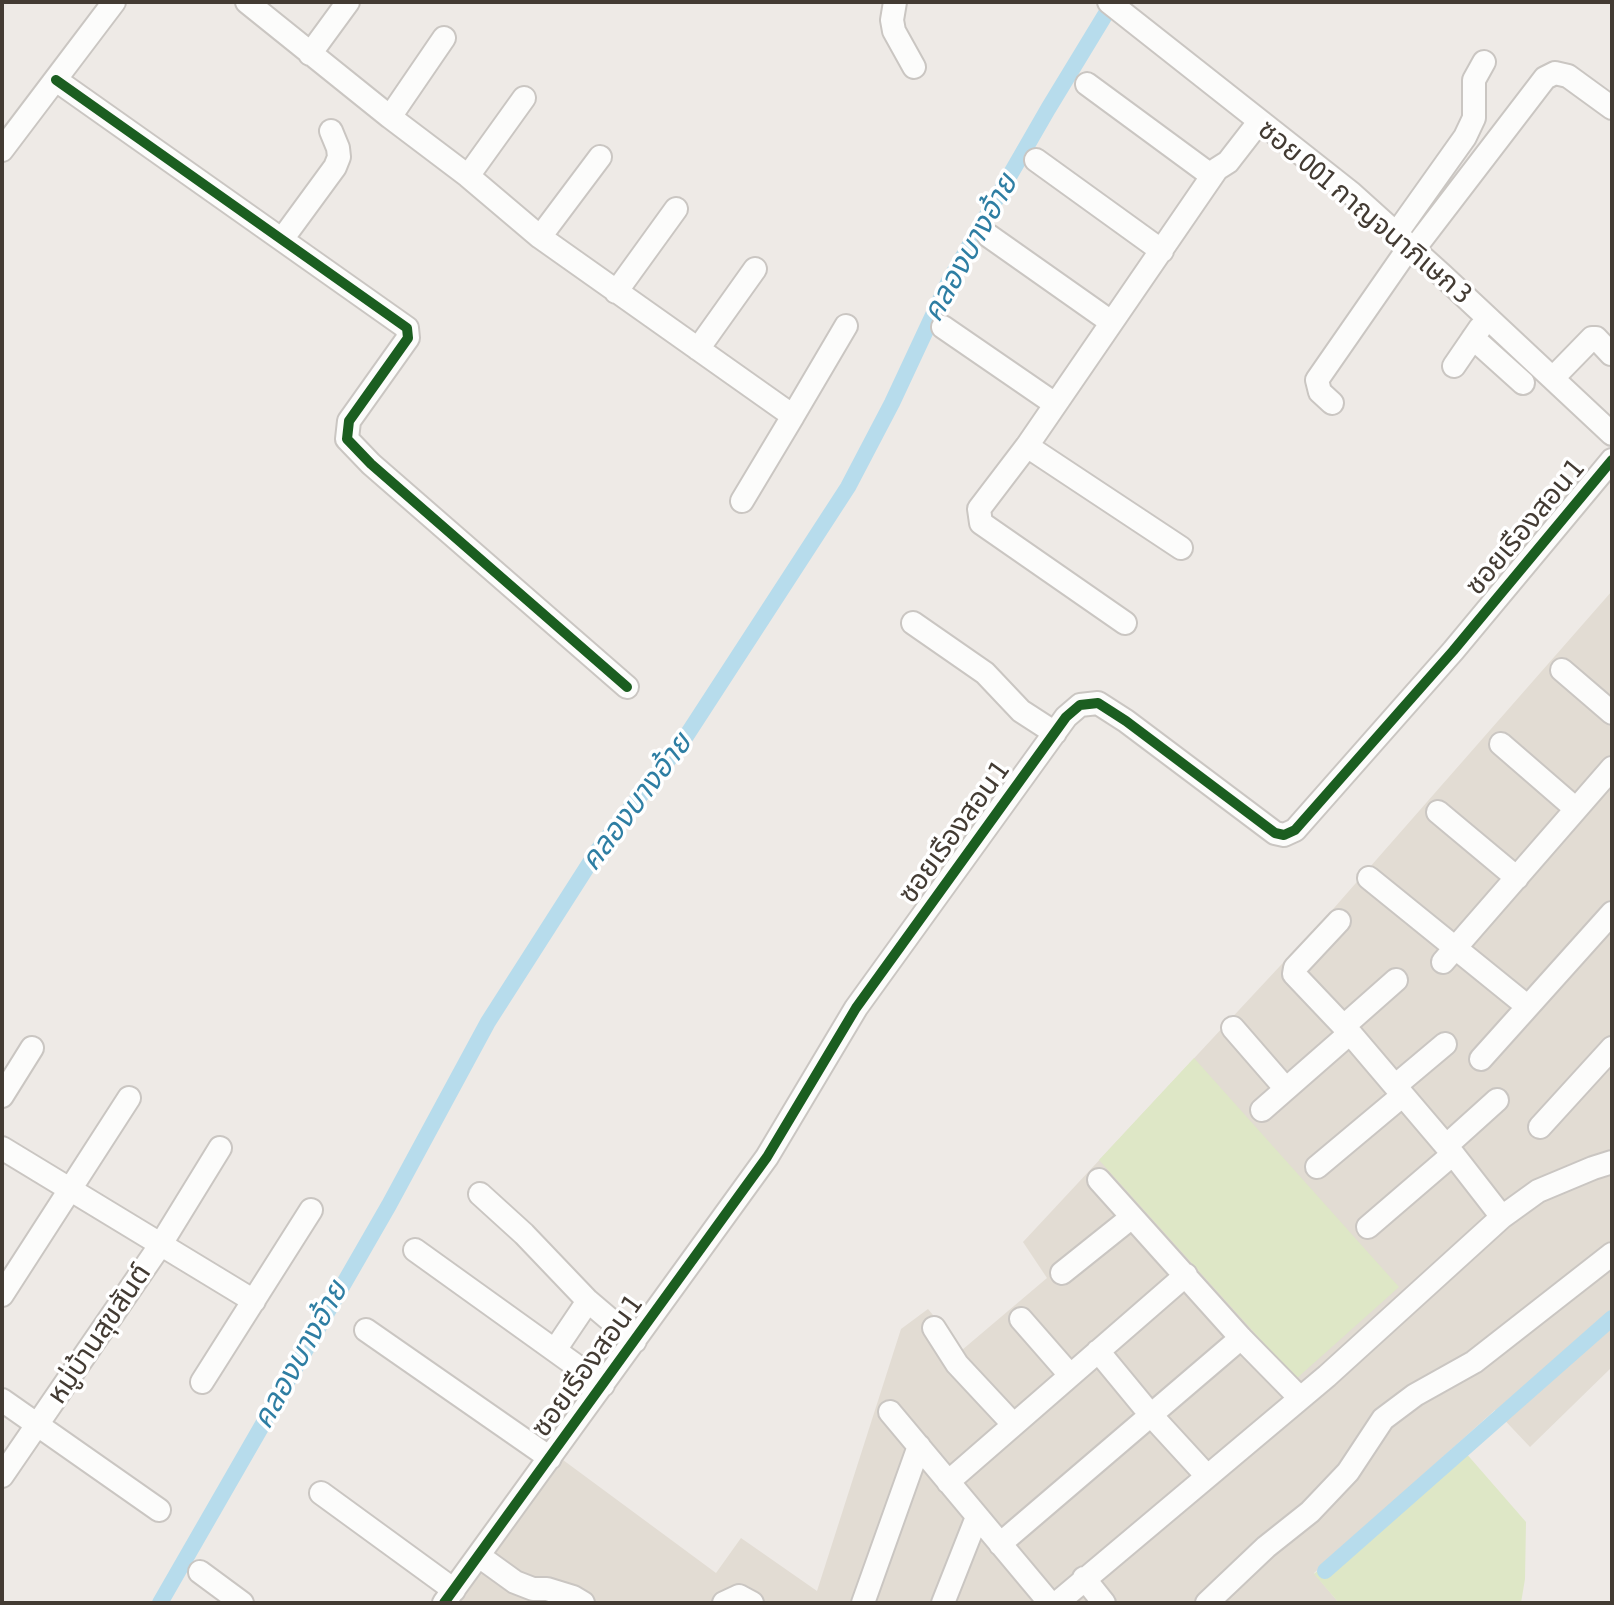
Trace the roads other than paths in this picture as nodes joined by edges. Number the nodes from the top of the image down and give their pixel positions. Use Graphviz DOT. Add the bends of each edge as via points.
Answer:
graph roads {
  1 [pos="114,2"];
  2 [pos="247,2"];
  3 [pos="348,2"];
  4 [pos="895,2"];
  5 [pos="1109,2"];
  6 [pos="444,38"];
  7 [pos="310,54"];
  8 [pos="1484,62"];
  9 [pos="914,67"];
  10 [pos="56,80"];
  11 [pos="1087,84"];
  12 [pos="524,98"];
  13 [pos="1612,108"];
  14 [pos="390,117"];
  15 [pos="1254,118"];
  16 [pos="331,131"];
  17 [pos="2,150"];
  18 [pos="600,157"];
  19 [pos="1036,160"];
  20 [pos="1215,173"];
  21 [pos="468,176"];
  22 [pos="676,209"];
  23 [pos="989,236"];
  24 [pos="540,237"];
  25 [pos="283,238"];
  26 [pos="1407,243"];
  27 [pos="1162,251"];
  28 [pos="755,269"];
  29 [pos="616,292"];
  30 [pos="1487,317"];
  31 [pos="1111,322"];
  32 [pos="846,326"];
  33 [pos="943,327"];
  34 [pos="1473,338"];
  35 [pos="698,349"];
  36 [pos="1611,354"];
  37 [pos="1454,366"];
  38 [pos="1553,378"];
  39 [pos="1523,383"];
  40 [pos="1332,403"];
  41 [pos="1055,404"];
  42 [pos="793,416"];
  43 [pos="1612,434"];
  44 [pos="1027,446"];
  45 [pos="1612,460"];
  46 [pos="742,501"];
  47 [pos="1181,548"];
  48 [pos="913,623"];
  49 [pos="1125,623"];
  50 [pos="1562,670"];
  51 [pos="627,687"];
  52 [pos="1612,713"];
  53 [pos="1055,733"];
  54 [pos="1501,744"];
  55 [pos="1612,768"];
  56 [pos="1576,809"];
  57 [pos="1438,812"];
  58 [pos="1369,878"];
  59 [pos="1517,878"];
  60 [pos="1612,913"];
  61 [pos="1339,921"];
  62 [pos="1449,956"];
  63 [pos="1396,980"];
  64 [pos="1527,1006"];
  65 [pos="1233,1028"];
  66 [pos="1347,1030"];
  67 [pos="1445,1044"];
  68 [pos="32,1048"];
  69 [pos="1612,1048"];
  70 [pos="1481,1059"];
  71 [pos="1286,1089"];
  72 [pos="1399,1091"];
  73 [pos="2,1096"];
  74 [pos="129,1098"];
  75 [pos="1497,1100"];
  76 [pos="1262,1110"];
  77 [pos="1540,1127"];
  78 [pos="1612,1143"];
  79 [pos="2,1148"];
  80 [pos="220,1148"];
  81 [pos="1449,1150"];
  82 [pos="1612,1160"];
  83 [pos="1317,1167"];
  84 [pos="1099,1180"];
  85 [pos="71,1190"];
  86 [pos="480,1194"];
  87 [pos="311,1210"];
  88 [pos="1132,1217"];
  89 [pos="1502,1217"];
  90 [pos="1368,1227"];
  91 [pos="161,1244"];
  92 [pos="415,1250"];
  93 [pos="1612,1254"];
  94 [pos="1062,1273"];
  95 [pos="1186,1275"];
  96 [pos="2,1295"];
  97 [pos="254,1301"];
  98 [pos="588,1301"];
  99 [pos="1021,1319"];
  100 [pos="934,1328"];
  101 [pos="366,1330"];
  102 [pos="1241,1338"];
  103 [pos="635,1341"];
  104 [pos="555,1350"];
  105 [pos="1098,1351"];
  106 [pos="1070,1375"];
  107 [pos="202,1382"];
  108 [pos="603,1385"];
  109 [pos="1300,1398"];
  110 [pos="2,1400"];
  111 [pos="890,1412"];
  112 [pos="1150,1414"];
  113 [pos="38,1424"];
  114 [pos="1013,1424"];
  115 [pos="919,1446"];
  116 [pos="550,1458"];
  117 [pos="2,1476"];
  118 [pos="1207,1476"];
  119 [pos="948,1482"];
  120 [pos="321,1493"];
  121 [pos="159,1510"];
  122 [pos="977,1517"];
  123 [pos="1000,1544"];
  124 [pos="479,1556"];
  125 [pos="200,1572"];
  126 [pos="1084,1578"];
  127 [pos="449,1597"];
  128 [pos="242,1603"];
  129 [pos="583,1603"];
  130 [pos="724,1603"];
  131 [pos="752,1603"];
  132 [pos="863,1603"];
  133 [pos="943,1603"];
  134 [pos="1050,1603"];
  135 [pos="1057,1603"];
  136 [pos="1104,1603"];
  137 [pos="1207,1603"];
  1 -- 10 [label="street"];
  2 -- 7 [label="street"];
  3 -- 7 [label="street"];
  4 -- 9 [label="street" via="894,31"];
  5 -- 15 [label="street, ซอย 001 กาญจนาภิเษก 3"];
  6 -- 14 [label="street"];
  7 -- 14 [label="street"];
  8 -- 26 [label="street" via="1474,80 1474,118"];
  10 -- 17 [label="street"];
  10 -- 25 [label="street"];
  11 -- 20 [label="street"];
  12 -- 21 [label="street"];
  13 -- 26 [label="street" via="1568,76 1555,73 1545,78"];
  14 -- 21 [label="street"];
  15 -- 20 [label="street" via="1228,162"];
  15 -- 26 [label="street, ซอย 001 กาญจนาภิเษก 3"];
  16 -- 25 [label="street" via="339,157 335,167"];
  18 -- 24 [label="street"];
  19 -- 27 [label="street"];
  20 -- 27 [label="street"];
  21 -- 24 [label="street"];
  22 -- 29 [label="street"];
  23 -- 31 [label="street"];
  24 -- 29 [label="street"];
  25 -- 51 [label="street" via="409,332 349,421 347,439"];
  26 -- 30 [label="street, ซอย 001 กาญจนาภิเษก 3"];
  26 -- 40 [label="street" via="1317,380 1320,392"];
  27 -- 31 [label="street"];
  28 -- 35 [label="street"];
  29 -- 35 [label="street"];
  30 -- 34 [label="street"];
  30 -- 38 [label="street, ซอย 001 กาญจนาภิเษก 3"];
  31 -- 41 [label="street"];
  32 -- 42 [label="street"];
  33 -- 41 [label="street"];
  34 -- 37 [label="street"];
  34 -- 39 [label="street"];
  35 -- 42 [label="street"];
  36 -- 38 [label="street" via="1592,338"];
  38 -- 43 [label="street, ซอย 001 กาญจนาภิเษก 3"];
  41 -- 44 [label="street"];
  42 -- 46 [label="street"];
  44 -- 47 [label="street"];
  44 -- 49 [label="street" via="979,509 981,523"];
  45 -- 53 [label="street, ซอยเรืองสอน 1" via="1295,830 1275,833 1098,703 1080,705"];
  48 -- 53 [label="street" via="985,673 1021,711"];
  50 -- 52 [label="street"];
  53 -- 103 [label="street, ซอยเรืองสอน 1" via="856,1008 767,1157"];
  54 -- 56 [label="street"];
  55 -- 56 [label="street"];
  56 -- 59 [label="street"];
  57 -- 59 [label="street"];
  58 -- 62 [label="street"];
  59 -- 62 [label="street"];
  60 -- 64 [label="street"];
  61 -- 66 [label="street" via="1294,974"];
  62 -- 64 [label="street"];
  63 -- 66 [label="street"];
  64 -- 70 [label="street"];
  65 -- 71 [label="street"];
  66 -- 71 [label="street"];
  66 -- 72 [label="street"];
  67 -- 72 [label="street"];
  68 -- 73 [label="street"];
  69 -- 77 [label="street"];
  71 -- 76 [label="street"];
  72 -- 81 [label="street"];
  72 -- 83 [label="street"];
  74 -- 85 [label="street"];
  75 -- 81 [label="street"];
  78 -- 82 [label="street"];
  79 -- 85 [label="street, หมู่บ้านสุขสันต์"];
  80 -- 91 [label="street, หมู่บ้านสุขสันต์"];
  81 -- 89 [label="street"];
  81 -- 90 [label="street"];
  82 -- 89 [label="street" via="1538,1191"];
  84 -- 88 [label="street"];
  85 -- 91 [label="street, หมู่บ้านสุขสันต์"];
  85 -- 96 [label="street"];
  86 -- 98 [label="street"];
  87 -- 97 [label="street"];
  88 -- 94 [label="street"];
  88 -- 95 [label="street"];
  89 -- 109 [label="street"];
  91 -- 97 [label="street, หมู่บ้านสุขสันต์"];
  91 -- 113 [label="street, หมู่บ้านสุขสันต์"];
  92 -- 104 [label="street"];
  93 -- 137 [label="street" via="1474,1362 1383,1419 1348,1472 1310,1512"];
  95 -- 102 [label="street"];
  95 -- 105 [label="street"];
  97 -- 107 [label="street"];
  98 -- 103 [label="street"];
  98 -- 104 [label="street"];
  99 -- 106 [label="street"];
  100 -- 114 [label="street" via="957,1364"];
  101 -- 116 [label="street"];
  102 -- 109 [label="street"];
  102 -- 112 [label="street"];
  103 -- 108 [label="street, ซอยเรืองสอน 1"];
  104 -- 108 [label="street"];
  105 -- 106 [label="street"];
  105 -- 112 [label="street"];
  106 -- 114 [label="street"];
  108 -- 116 [label="street, ซอยเรืองสอน 1"];
  109 -- 118 [label="street"];
  110 -- 113 [label="street, หมู่บ้านสุขสันต์"];
  111 -- 115 [label="street"];
  112 -- 118 [label="street"];
  112 -- 123 [label="street"];
  113 -- 117 [label="street, หมู่บ้านสุขสันต์"];
  113 -- 121 [label="street, หมู่บ้านสุขสันต์"];
  114 -- 119 [label="street"];
  115 -- 119 [label="street"];
  115 -- 132 [label="street"];
  116 -- 124 [label="street, ซอยเรืองสอน 1"];
  118 -- 126 [label="street"];
  119 -- 122 [label="street"];
  120 -- 127 [label="street"];
  122 -- 123 [label="street"];
  122 -- 133 [label="street"];
  123 -- 134 [label="street"];
  124 -- 127 [label="street, ซอยเรืองสอน 1"];
  124 -- 129 [label="street" via="515,1582"];
  125 -- 128 [label="street"];
  126 -- 135 [label="street"];
  126 -- 136 [label="street"];
  130 -- 131 [label="street" via="739,1596"];
}
